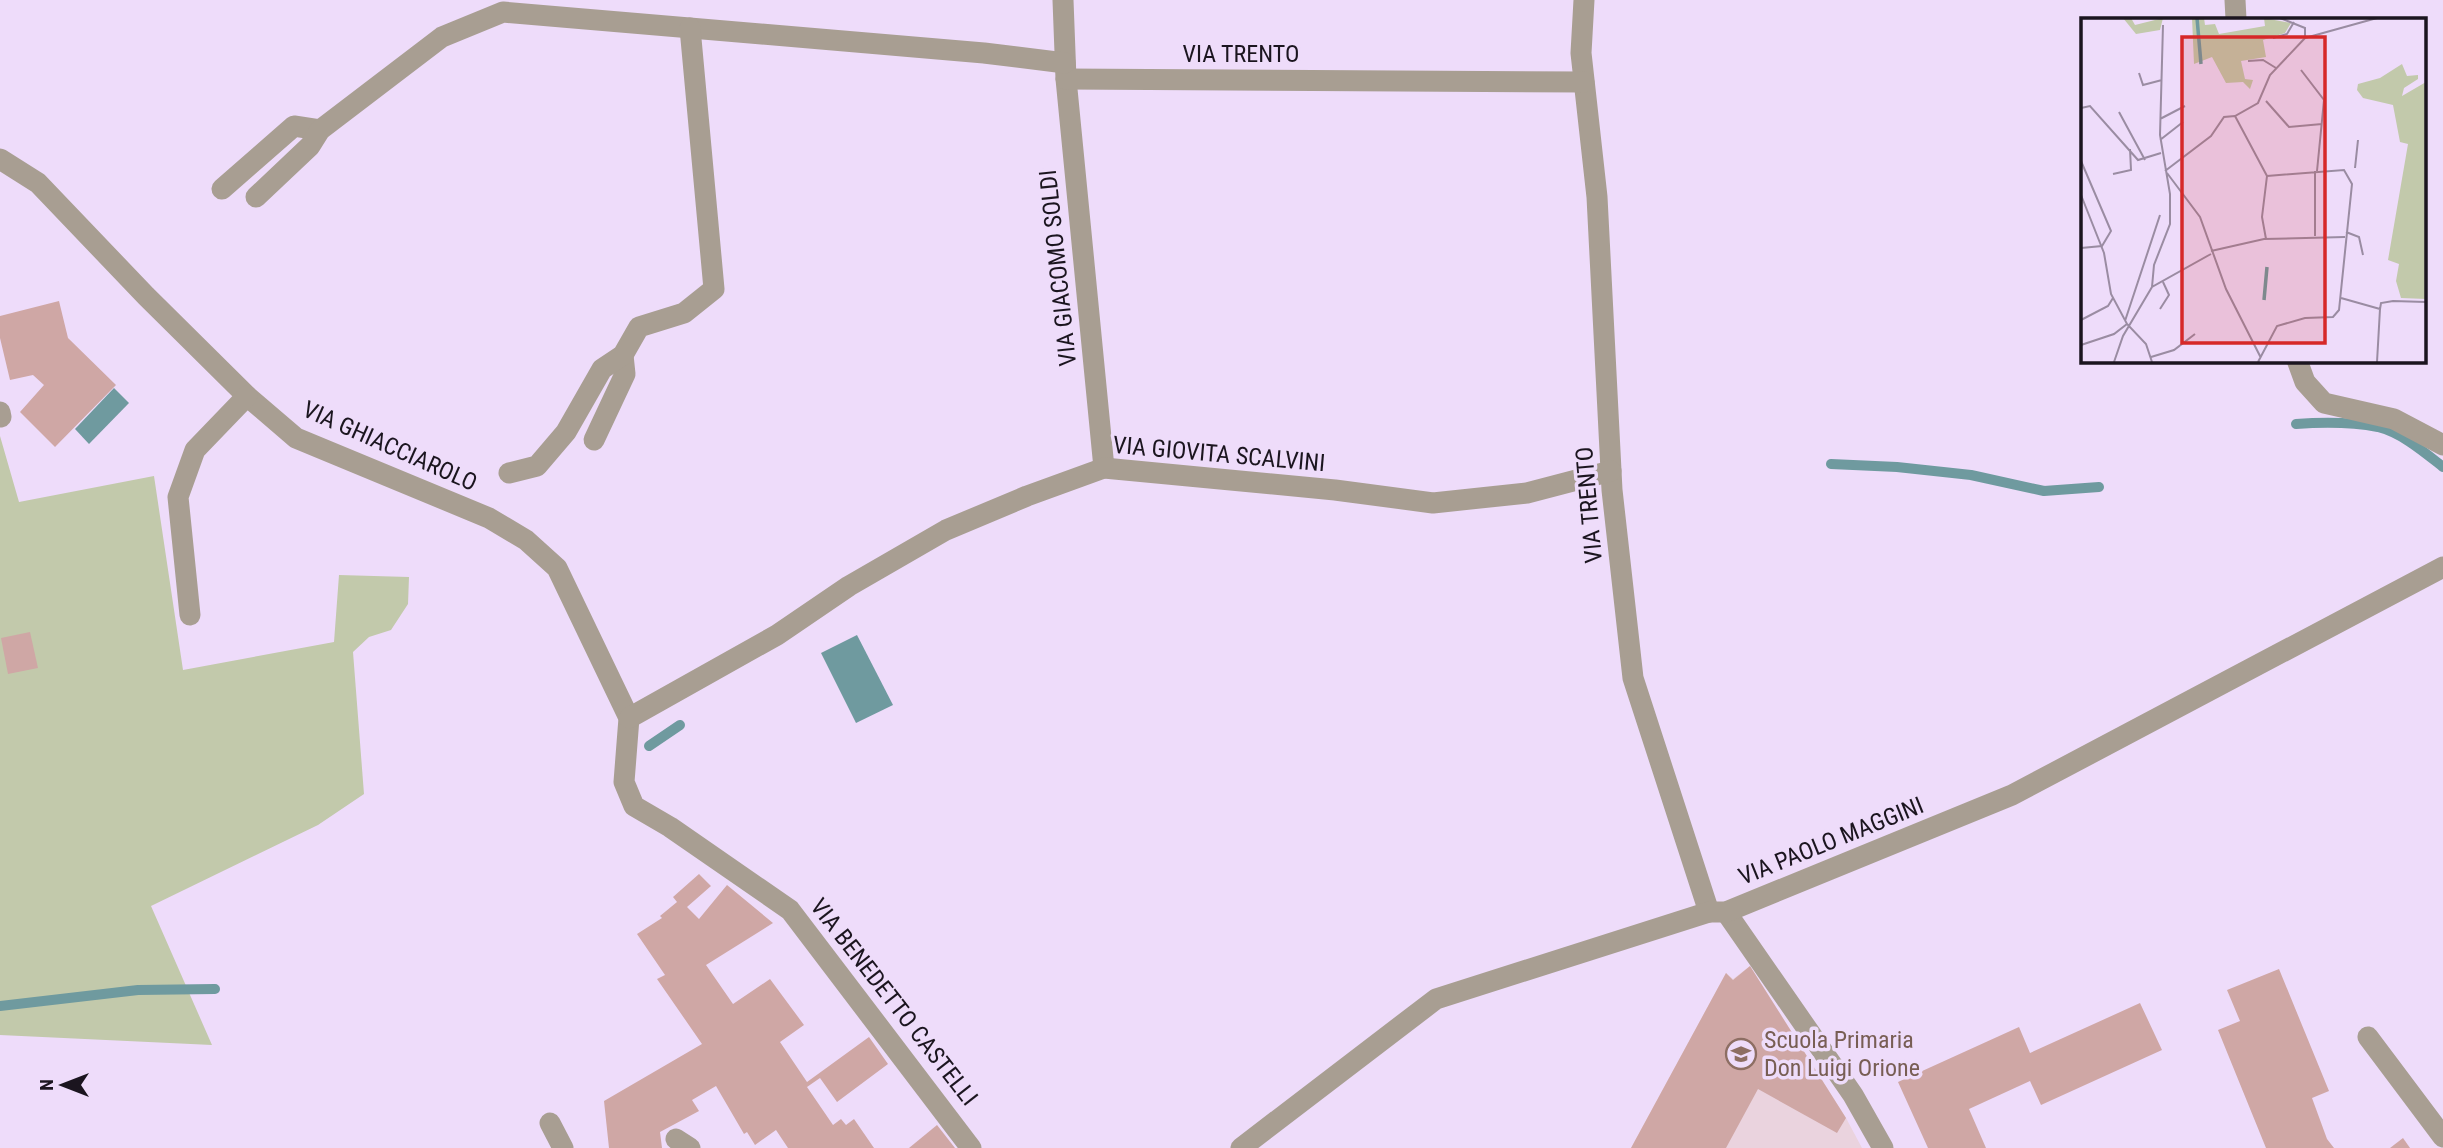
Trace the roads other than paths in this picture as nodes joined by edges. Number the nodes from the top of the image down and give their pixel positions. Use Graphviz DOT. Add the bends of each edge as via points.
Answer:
graph roads {
  1 [pos="1063,0"];
  2 [pos="1584,0"];
  3 [pos="2235,0"];
  4 [pos="2236,18"];
  5 [pos="690,28"];
  6 [pos="1066,71"];
  7 [pos="1584,82"];
  8 [pos="320,130"];
  9 [pos="1,155"];
  10 [pos="222,189"];
  11 [pos="256,197"];
  12 [pos="623,355"];
  13 [pos="2298,362"];
  14 [pos="247,396"];
  15 [pos="594,440"];
  16 [pos="2443,445"];
  17 [pos="1104,468"];
  18 [pos="1611,471"];
  19 [pos="509,473"];
  20 [pos="2443,567"];
  21 [pos="190,615"];
  22 [pos="629,718"];
  23 [pos="1718,912"];
  24 [pos="2368,1037"];
  25 [pos="550,1123"];
  26 [pos="2443,1137"];
  27 [pos="563,1148"];
  28 [pos="971,1148"];
  29 [pos="1241,1148"];
  30 [pos="1883,1148"];
  1 -- 6 [label="street, VIA GIACOMO SOLDI"];
  2 -- 7 [label="street, VIA TRENTO"];
  3 -- 4 [label="street"];
  5 -- 6 [label="street" via="984,53"];
  5 -- 8 [label="street" via="503,12 442,37"];
  5 -- 12 [label="street" via="714,289 684,313 639,327"];
  6 -- 7 [label="street, VIA TRENTO"];
  6 -- 17 [label="street, VIA GIACOMO SOLDI"];
  7 -- 18 [label="street, VIA TRENTO" via="1597,197"];
  8 -- 10 [label="street" via="294,126"];
  8 -- 11 [label="street" via="310,146"];
  9 -- 14 [label="street, VIA GHIACCIAROLO" via="38,183"];
  12 -- 15 [label="street" via="625,374"];
  12 -- 19 [label="street" via="602,369 566,432 537,466"];
  13 -- 16 [label="street" via="2305,382 2324,403 2394,419"];
  14 -- 21 [label="street" via="195,450 178,497"];
  14 -- 22 [label="street, VIA GHIACCIAROLO" via="296,438 488,518 526,540 557,568"];
  17 -- 18 [label="street, VIA GIOVITA SCALVINI" via="1433,503 1527,493"];
  17 -- 22 [label="street, VIA GIOVITA SCALVINI" via="946,530 849,586 777,635"];
  18 -- 23 [label="street, VIA TRENTO" via="1633,678"];
  20 -- 23 [label="street, VIA PAOLO MAGGINI" via="2012,795"];
  22 -- 28 [label="street, VIA BENEDETTO CASTELLI" via="624,782 634,806 790,910"];
  23 -- 29 [label="street, VIA PAOLO MAGGINI" via="1436,999"];
  23 -- 30 [label="street, VIA TRENTO" via="1853,1095"];
  24 -- 26 [label="street"];
  25 -- 27 [label="street"];
}
